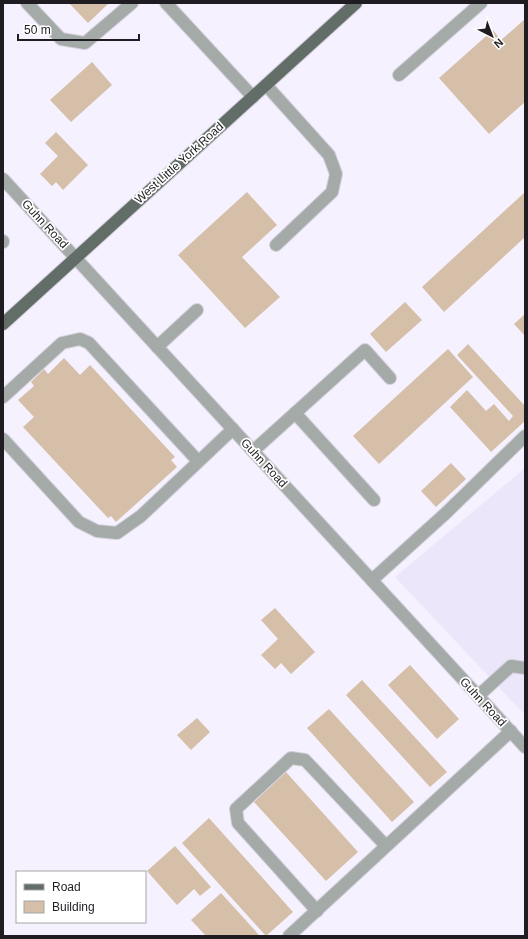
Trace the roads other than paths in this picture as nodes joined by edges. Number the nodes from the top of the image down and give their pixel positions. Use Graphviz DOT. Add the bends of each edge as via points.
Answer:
graph roads {
  1 [pos="27,3"];
  2 [pos="132,3"];
  3 [pos="166,3"];
  4 [pos="356,3"];
  5 [pos="481,3"];
  6 [pos="399,75"];
  7 [pos="266,85"];
  8 [pos="253,97"];
  9 [pos="3,179"];
  10 [pos="276,246"];
  11 [pos="75,257"];
  12 [pos="197,310"];
  13 [pos="3,324"];
  14 [pos="157,347"];
  15 [pos="390,378"];
  16 [pos="3,397"];
  17 [pos="295,413"];
  18 [pos="233,429"];
  19 [pos="525,436"];
  20 [pos="3,439"];
  21 [pos="253,451"];
  22 [pos="198,462"];
  23 [pos="374,500"];
  24 [pos="372,580"];
  25 [pos="523,666"];
  26 [pos="478,696"];
  27 [pos="510,731"];
  28 [pos="525,747"];
  29 [pos="386,846"];
  30 [pos="317,911"];
  31 [pos="290,936"];
  1 -- 2 [label="street" via="61,39 85,43"];
  3 -- 8 [label="street"];
  4 -- 7 [label="main road, West Little York Road"];
  5 -- 6 [label="street"];
  7 -- 8 [label="main road, West Little York Road"];
  7 -- 10 [label="street" via="329,156 336,174 332,192"];
  8 -- 11 [label="main road, West Little York Road"];
  9 -- 11 [label="street, Guhn Road"];
  11 -- 13 [label="main road, West Little York Road"];
  11 -- 14 [label="street, Guhn Road"];
  12 -- 14 [label="street"];
  14 -- 18 [label="street, Guhn Road"];
  15 -- 17 [label="street" via="365,350"];
  16 -- 22 [label="street" via="62,343 80,339 89,343"];
  17 -- 21 [label="street"];
  17 -- 23 [label="street"];
  18 -- 21 [label="street, Guhn Road"];
  18 -- 22 [label="street"];
  19 -- 24 [label="street"];
  20 -- 22 [label="street" via="79,522 97,531 117,533 141,516"];
  21 -- 24 [label="street, Guhn Road"];
  24 -- 26 [label="street, Guhn Road"];
  25 -- 26 [label="street" via="511,666"];
  26 -- 27 [label="street, Guhn Road"];
  27 -- 28 [label="street, Guhn Road"];
  27 -- 29 [label="street"];
  29 -- 30 [label="street"];
  29 -- 30 [label="street" via="305,760 291,758 236,809 238,823"];
  30 -- 31 [label="street"];
}
